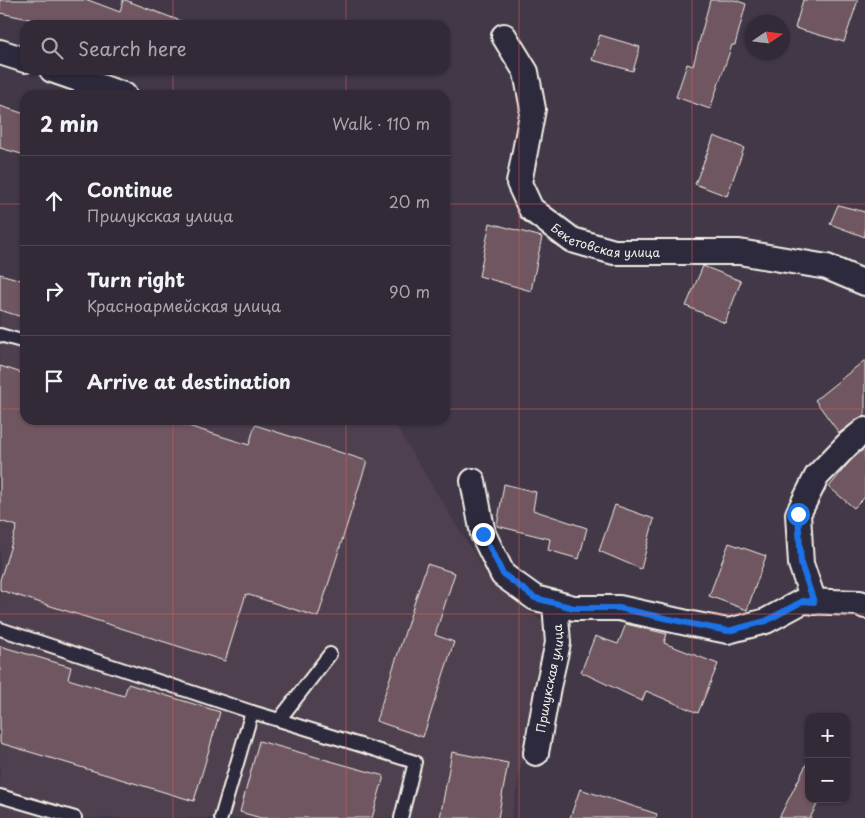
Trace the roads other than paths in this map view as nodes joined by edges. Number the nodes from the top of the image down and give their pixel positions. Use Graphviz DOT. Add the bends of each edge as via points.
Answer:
graph roads {
  1 [pos="504,36"];
  2 [pos="0,52"];
  3 [pos="20,58"];
  4 [pos="66,75"];
  5 [pos="110,90"];
  6 [pos="865,283"];
  7 [pos="0,335"];
  8 [pos="20,341"];
  9 [pos="865,430"];
  10 [pos="472,481"];
  11 [pos="814,602"];
  12 [pos="555,603"];
  13 [pos="865,606"];
  14 [pos="0,629"];
  15 [pos="330,654"];
  16 [pos="252,712"];
  17 [pos="279,720"];
  18 [pos="536,753"];
  19 [pos="0,796"];
  20 [pos="75,818"];
  21 [pos="221,818"];
  22 [pos="401,818"];
  1 -- 6 [label="street, Бекетовская улица" via="526,72 532,109 519,183 532,209 572,240 614,252 739,252 827,267"];
  2 -- 3 [label="street"];
  4 -- 5 [label="street"];
  7 -- 8 [label="lane"];
  9 -- 11 [label="street" via="817,476 798,514 801,564"];
  10 -- 12 [label="street" via="483,534 503,574 535,598"];
  11 -- 12 [label="street" via="803,601 766,621 728,631 619,608 574,608"];
  11 -- 13 [label="street" via="860,603"];
  12 -- 18 [label="street, Прилукская улица" via="558,643"];
  14 -- 16 [label="lane"];
  15 -- 17 [label="lane"];
  16 -- 17 [label="lane"];
  16 -- 21 [label="lane"];
  17 -- 22 [label="lane" via="415,762"];
  19 -- 20 [label="lane"];
}
